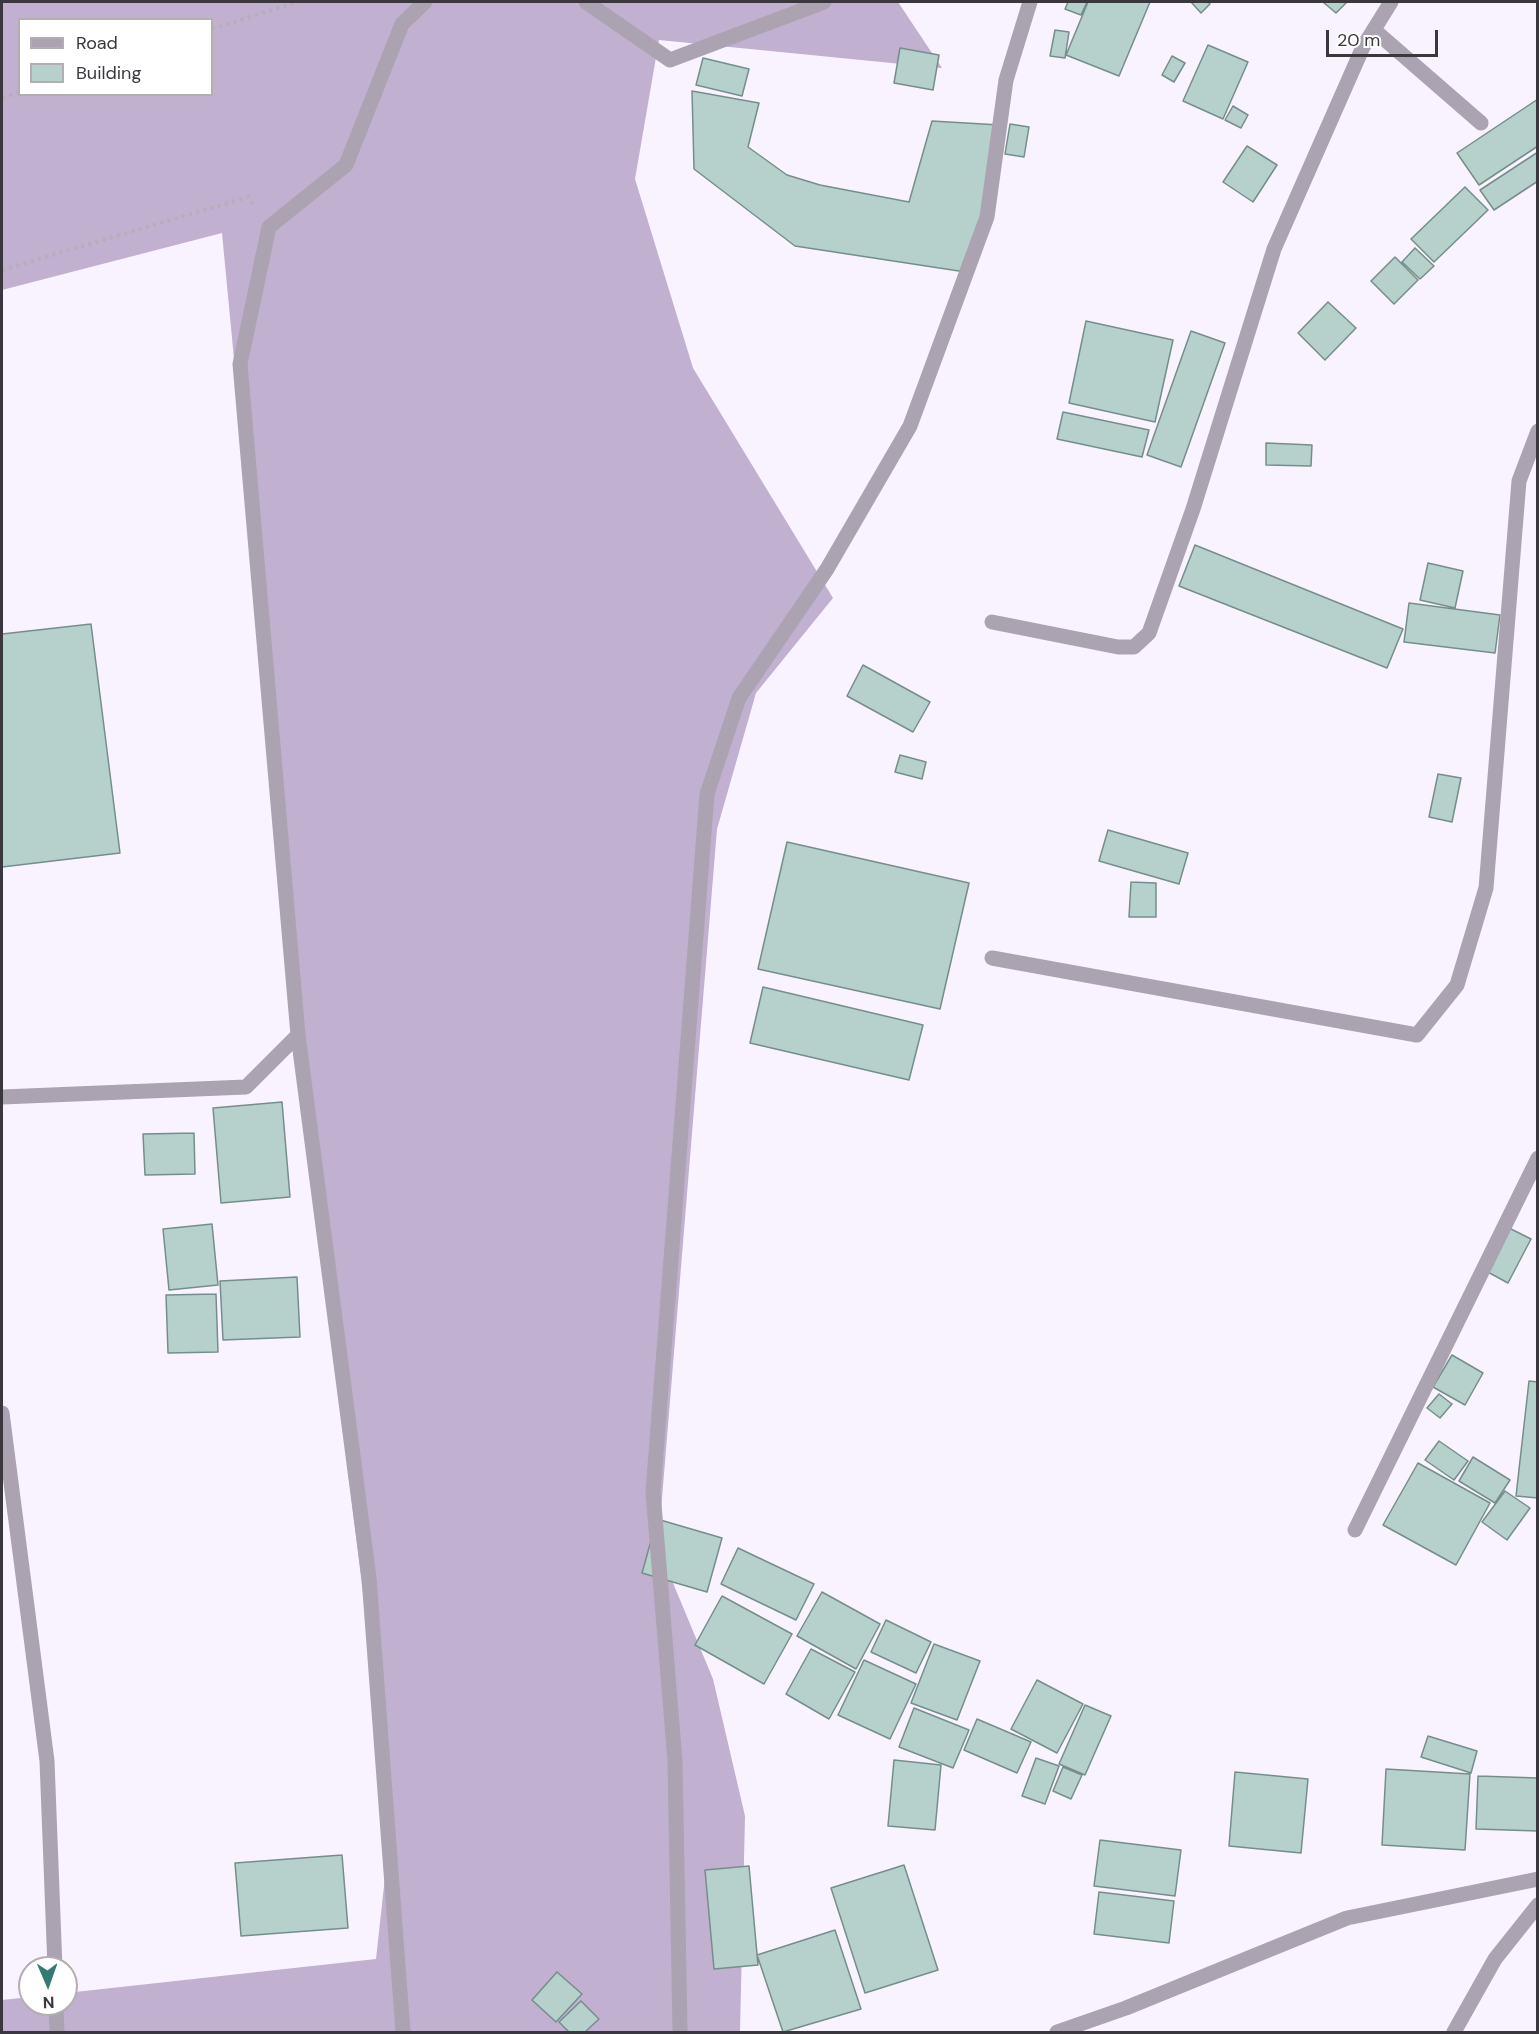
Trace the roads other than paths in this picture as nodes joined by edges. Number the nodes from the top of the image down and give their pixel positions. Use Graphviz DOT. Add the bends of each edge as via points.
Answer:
graph roads {
  1 [pos="425,2"];
  2 [pos="586,2"];
  3 [pos="825,2"];
  4 [pos="1030,2"];
  5 [pos="1391,2"];
  6 [pos="1374,30"];
  7 [pos="1481,123"];
  8 [pos="1538,431"];
  9 [pos="992,622"];
  10 [pos="992,958"];
  11 [pos="298,1035"];
  12 [pos="2,1097"];
  13 [pos="1538,1158"];
  14 [pos="2,1413"];
  15 [pos="1355,1530"];
  16 [pos="1538,1879"];
  17 [pos="1538,1905"];
  18 [pos="55,1956"];
  19 [pos="56,2016"];
  20 [pos="57,2032"];
  21 [pos="403,2032"];
  22 [pos="680,2032"];
  23 [pos="1057,2032"];
  24 [pos="1454,2032"];
  1 -- 11 [label="street" via="402,24 346,165 269,227 240,364"];
  2 -- 3 [label="street" via="670,60"];
  4 -- 22 [label="street" via="1006,80 987,217 910,426 826,569 739,698 707,794 653,1492 675,1761"];
  5 -- 6 [label="street"];
  6 -- 7 [label="street"];
  6 -- 9 [label="street" via="1274,249 1193,509 1149,633 1134,647 1118,647"];
  8 -- 10 [label="street" via="1520,481 1486,888 1457,985 1417,1035"];
  11 -- 12 [label="street" via="246,1087"];
  11 -- 21 [label="street" via="369,1578"];
  13 -- 15 [label="street"];
  14 -- 18 [label="street" via="47,1761"];
  16 -- 23 [label="street" via="1347,1918"];
  17 -- 24 [label="street" via="1494,1959"];
  19 -- 20 [label="street"];
}
